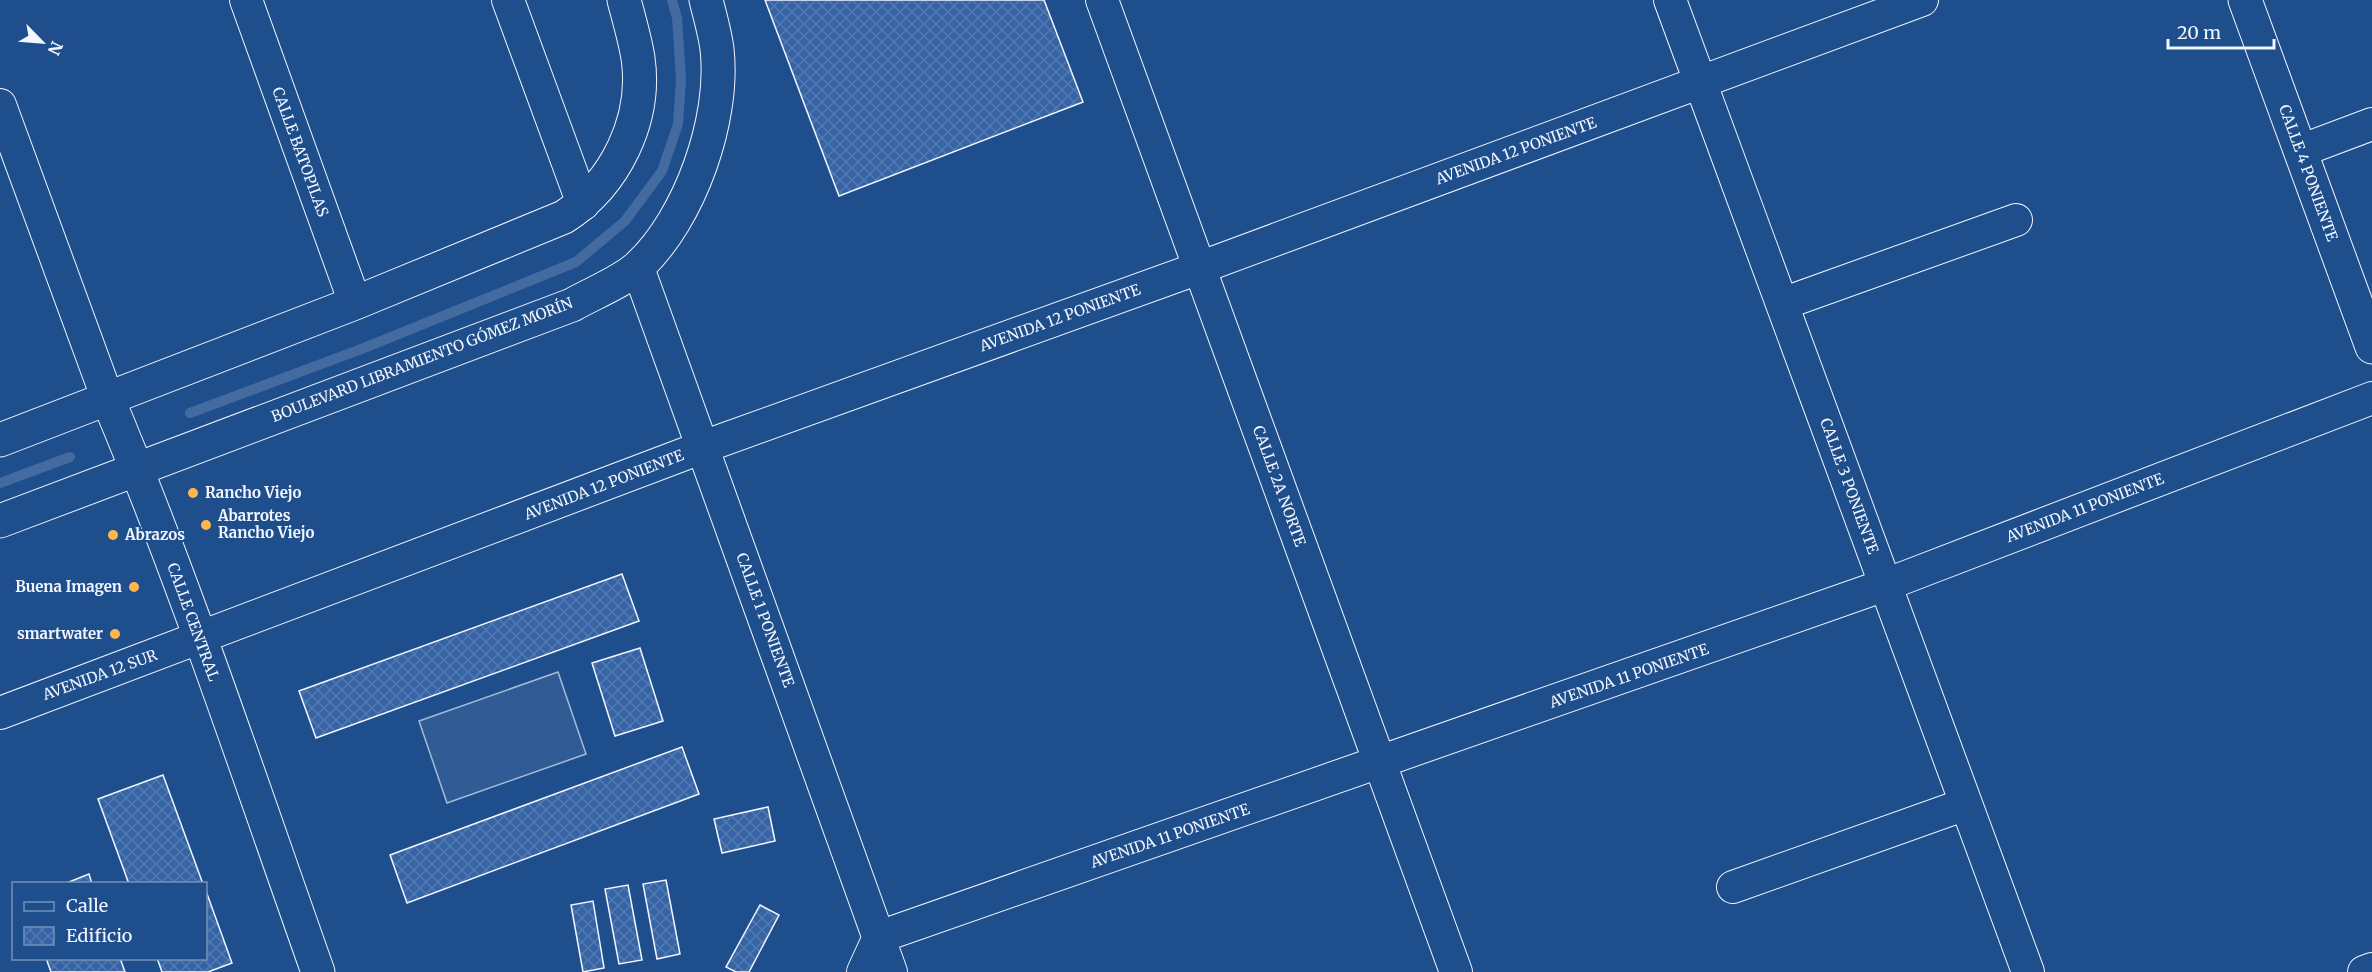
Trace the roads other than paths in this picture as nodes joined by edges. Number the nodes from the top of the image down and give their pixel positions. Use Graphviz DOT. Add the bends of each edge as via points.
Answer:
graph roads {
  1 [pos="246,0"];
  2 [pos="508,0"];
  3 [pos="624,0"];
  4 [pos="706,0"];
  5 [pos="1102,0"];
  6 [pos="1670,0"];
  7 [pos="1922,0"];
  8 [pos="2244,0"];
  9 [pos="1700,83"];
  10 [pos="0,105"];
  11 [pos="2372,124"];
  12 [pos="2300,151"];
  13 [pos="583,204"];
  14 [pos="2016,220"];
  15 [pos="638,268"];
  16 [pos="1199,268"];
  17 [pos="355,303"];
  18 [pos="1782,304"];
  19 [pos="2372,347"];
  20 [pos="107,397"];
  21 [pos="2372,398"];
  22 [pos="0,440"];
  23 [pos="703,447"];
  24 [pos="137,467"];
  25 [pos="0,521"];
  26 [pos="1886,585"];
  27 [pos="200,638"];
  28 [pos="0,713"];
  29 [pos="1380,764"];
  30 [pos="1966,804"];
  31 [pos="1733,887"];
  32 [pos="879,937"];
  33 [pos="2372,969"];
  34 [pos="318,972"];
  35 [pos="863,972"];
  36 [pos="891,972"];
  37 [pos="1456,972"];
  38 [pos="2028,972"];
  39 [pos="2364,972"];
  1 -- 17 [label="street, CALLE BATOPILAS"];
  2 -- 13 [label="street"];
  3 -- 13 [label="main road" via="638,60 637,104 626,147 600,187"];
  4 -- 15 [label="main road, BOULEVARD LIBRAMIENTO GÓMEZ MORÍN" via="717,50 716,115 697,173 668,232"];
  5 -- 16 [label="street, CALLE 2A NORTE"];
  6 -- 9 [label="street, CALLE 3 PONIENTE"];
  7 -- 9 [label="street, AVENIDA 12 PONIENTE"];
  8 -- 12 [label="main road, CALLE 4 PONIENTE"];
  9 -- 16 [label="street, AVENIDA 12 PONIENTE"];
  9 -- 18 [label="street, CALLE 3 PONIENTE"];
  10 -- 20 [label="street, CALLE CENTRAL"];
  11 -- 12 [label="street"];
  12 -- 19 [label="main road, CALLE 4 PONIENTE"];
  13 -- 17 [label="main road" via="564,217"];
  14 -- 18 [label="street"];
  15 -- 23 [label="street, CALLE 1 PONIENTE"];
  15 -- 24 [label="main road, BOULEVARD LIBRAMIENTO GÓMEZ MORÍN" via="572,304"];
  16 -- 23 [label="street, AVENIDA 12 PONIENTE"];
  16 -- 29 [label="street, CALLE 2A NORTE"];
  17 -- 20 [label="main road"];
  18 -- 26 [label="street, CALLE 3 PONIENTE"];
  20 -- 22 [label="main road"];
  20 -- 24 [label="main road, CALLE CENTRAL"];
  21 -- 26 [label="street, AVENIDA 11 PONIENTE"];
  23 -- 27 [label="street, AVENIDA 12 PONIENTE"];
  23 -- 32 [label="street, CALLE 1 PONIENTE"];
  24 -- 25 [label="main road, BOULEVARD LIBRAMIENTO GÓMEZ MORÍN"];
  24 -- 27 [label="main road, CALLE CENTRAL"];
  26 -- 29 [label="street, AVENIDA 11 PONIENTE"];
  26 -- 30 [label="street, CALLE 3 PONIENTE"];
  27 -- 28 [label="street, AVENIDA 12 SUR"];
  27 -- 34 [label="main road, CALLE CENTRAL"];
  29 -- 32 [label="street, AVENIDA 11 PONIENTE"];
  29 -- 37 [label="street, CALLE 2A NORTE"];
  30 -- 31 [label="street"];
  30 -- 38 [label="street, CALLE 3 PONIENTE"];
  32 -- 35 [label="street"];
  32 -- 36 [label="street, CALLE 1 PONIENTE"];
  33 -- 39 [label="street"];
}
